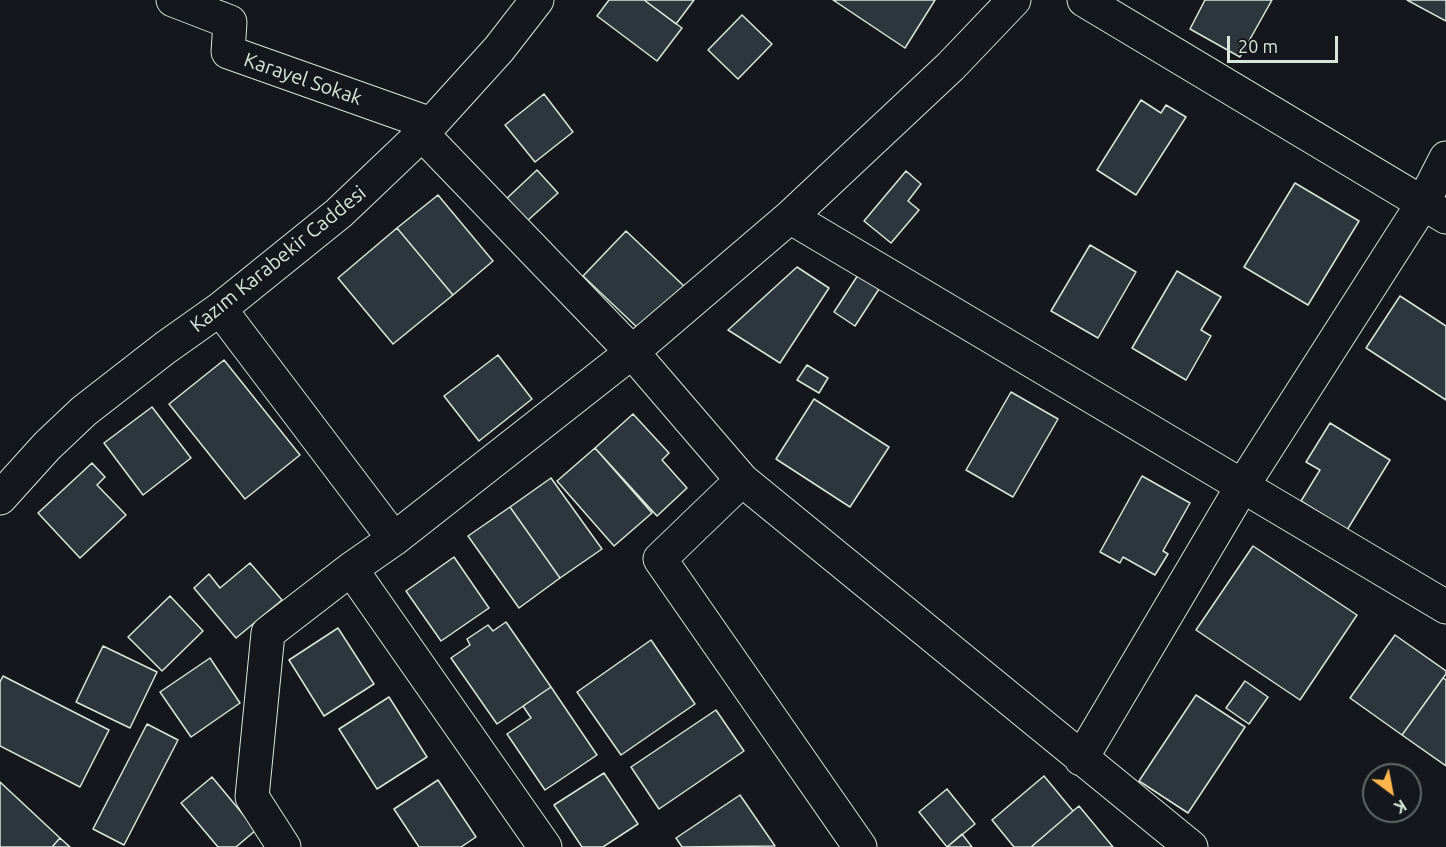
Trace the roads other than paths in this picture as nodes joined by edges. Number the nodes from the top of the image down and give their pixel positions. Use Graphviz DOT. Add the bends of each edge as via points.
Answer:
graph roads {
  1 [pos="173,0"];
  2 [pos="537,0"];
  3 [pos="1014,0"];
  4 [pos="1084,0"];
  5 [pos="232,11"];
  6 [pos="427,129"];
  7 [pos="1446,158"];
  8 [pos="1435,210"];
  9 [pos="790,217"];
  10 [pos="220,309"];
  11 [pos="632,352"];
  12 [pos="742,480"];
  13 [pos="1244,485"];
  14 [pos="0,498"];
  15 [pos="394,539"];
  16 [pos="351,568"];
  17 [pos="1446,607"];
  18 [pos="1082,759"];
  19 [pos="284,847"];
  20 [pos="545,847"];
  21 [pos="860,847"];
  22 [pos="1191,847"];
  1 -- 5 [label="street, Karayel Sokak"];
  2 -- 6 [label="street, Kazım Karabekir Caddesi"];
  3 -- 9 [label="street" via="951,66"];
  4 -- 8 [label="street"];
  5 -- 6 [label="street, Karayel Sokak" via="228,52"];
  6 -- 10 [label="street, Kazım Karabekir Caddesi" via="339,213"];
  6 -- 11 [label="street"];
  7 -- 8 [label="street"];
  8 -- 13 [label="street"];
  9 -- 11 [label="street"];
  9 -- 13 [label="street"];
  10 -- 14 [label="street, Kazım Karabekir Caddesi" via="84,411"];
  10 -- 15 [label="street"];
  11 -- 12 [label="street"];
  11 -- 15 [label="street"];
  12 -- 18 [label="street"];
  12 -- 21 [label="street" via="660,559"];
  13 -- 17 [label="street"];
  13 -- 18 [label="street"];
  15 -- 16 [label="street"];
  16 -- 19 [label="street" via="268,633 252,797"];
  16 -- 20 [label="street"];
  18 -- 22 [label="street"];
}
